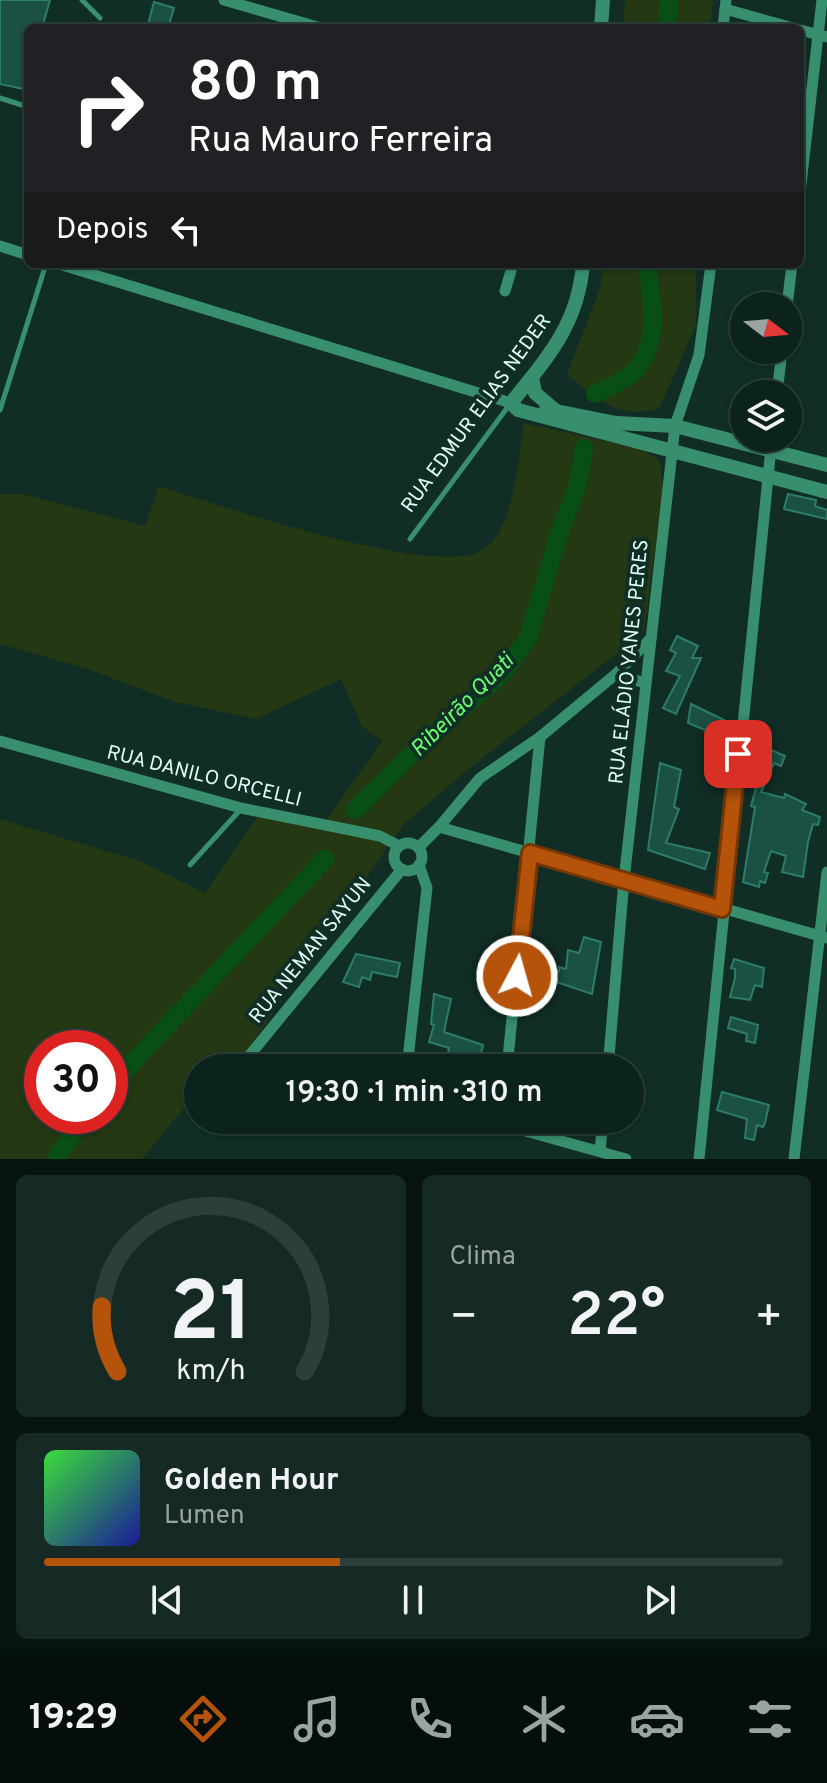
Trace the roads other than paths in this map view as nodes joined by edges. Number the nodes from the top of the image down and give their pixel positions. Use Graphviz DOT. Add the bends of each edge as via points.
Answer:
graph roads {
  1 [pos="82,0"];
  2 [pos="224,0"];
  3 [pos="603,0"];
  4 [pos="822,0"];
  5 [pos="726,4"];
  6 [pos="100,18"];
  7 [pos="296,24"];
  8 [pos="601,24"];
  9 [pos="724,24"];
  10 [pos="782,24"];
  11 [pos="823,36"];
  12 [pos="0,98"];
  13 [pos="24,106"];
  14 [pos="804,166"];
  15 [pos="0,246"];
  16 [pos="24,254"];
  17 [pos="45,268"];
  18 [pos="72,268"];
  19 [pos="512,268"];
  20 [pos="582,268"];
  21 [pos="710,268"];
  22 [pos="792,268"];
  23 [pos="505,291"];
  24 [pos="789,292"];
  25 [pos="532,377"];
  26 [pos="511,403"];
  27 [pos="0,410"];
  28 [pos="555,410"];
  29 [pos="675,426"];
  30 [pos="730,436"];
  31 [pos="672,452"];
  32 [pos="770,452"];
  33 [pos="792,452"];
  34 [pos="827,465"];
  35 [pos="766,476"];
  36 [pos="827,492"];
  37 [pos="410,539"];
  38 [pos="651,638"];
  39 [pos="616,674"];
  40 [pos="645,683"];
  41 [pos="540,737"];
  42 [pos="0,741"];
  43 [pos="241,808"];
  44 [pos="439,827"];
  45 [pos="399,846"];
  46 [pos="419,847"];
  47 [pos="530,853"];
  48 [pos="190,865"];
  49 [pos="419,865"];
  50 [pos="402,869"];
  51 [pos="827,872"];
  52 [pos="624,880"];
  53 [pos="722,909"];
  54 [pos="824,938"];
  55 [pos="251,1054"];
  56 [pos="409,1054"];
  57 [pos="508,1054"];
  58 [pos="609,1054"];
  59 [pos="542,1134"];
  60 [pos="602,1134"];
  61 [pos="600,1151"];
  62 [pos="626,1159"];
  63 [pos="699,1159"];
  64 [pos="794,1159"];
  1 -- 6 [label="lane"];
  2 -- 7 [label="street"];
  3 -- 8 [label="street"];
  4 -- 11 [label="street"];
  5 -- 9 [label="street"];
  5 -- 10 [label="street"];
  11 -- 14 [label="street"];
  12 -- 13 [label="lane"];
  15 -- 16 [label="street"];
  17 -- 27 [label="lane"];
  18 -- 26 [label="street"];
  19 -- 23 [label="street"];
  20 -- 25 [label="street, RUA EDMUR ELIAS NEDER" via="569,325"];
  21 -- 29 [label="street, RUA ELÁDIO YANES PERES" via="699,355"];
  22 -- 24 [label="street"];
  25 -- 26 [label="street, RUA EDMUR ELIAS NEDER"];
  25 -- 28 [label="street" via="535,393"];
  26 -- 28 [label="street"];
  26 -- 31 [label="street" via="518,410"];
  26 -- 37 [label="lane, RUA EDMUR ELIAS NEDER"];
  28 -- 29 [label="street" via="616,423"];
  29 -- 30 [label="street"];
  29 -- 31 [label="street, RUA ELÁDIO YANES PERES"];
  31 -- 35 [label="street"];
  31 -- 38 [label="street, RUA ELÁDIO YANES PERES"];
  32 -- 35 [label="street"];
  33 -- 34 [label="street"];
  35 -- 36 [label="street"];
  35 -- 53 [label="street"];
  38 -- 39 [label="street"];
  38 -- 40 [label="street, RUA ELÁDIO YANES PERES"];
  39 -- 40 [label="street"];
  39 -- 41 [label="street"];
  40 -- 52 [label="street, RUA ELÁDIO YANES PERES"];
  41 -- 44 [label="street" via="480,778"];
  41 -- 47 [label="street"];
  42 -- 43 [label="street, RUA DANILO ORCELLI"];
  43 -- 45 [label="street, RUA DANILO ORCELLI" via="380,836"];
  43 -- 48 [label="lane"];
  44 -- 46 [label="street"];
  44 -- 47 [label="street"];
  45 -- 46 [label="street" via="407,842"];
  45 -- 50 [label="street" via="394,858"];
  46 -- 49 [label="street"];
  47 -- 52 [label="street"];
  47 -- 57 [label="street"];
  49 -- 50 [label="street"];
  49 -- 56 [label="street" via="427,888"];
  50 -- 55 [label="street, RUA NEMAN SAYUN"];
  51 -- 54 [label="street"];
  52 -- 53 [label="street"];
  52 -- 58 [label="street, RUA ELÁDIO YANES PERES"];
  53 -- 54 [label="street"];
  53 -- 63 [label="street"];
  54 -- 64 [label="street"];
  59 -- 61 [label="street"];
  60 -- 61 [label="street"];
  61 -- 62 [label="street"];
}
